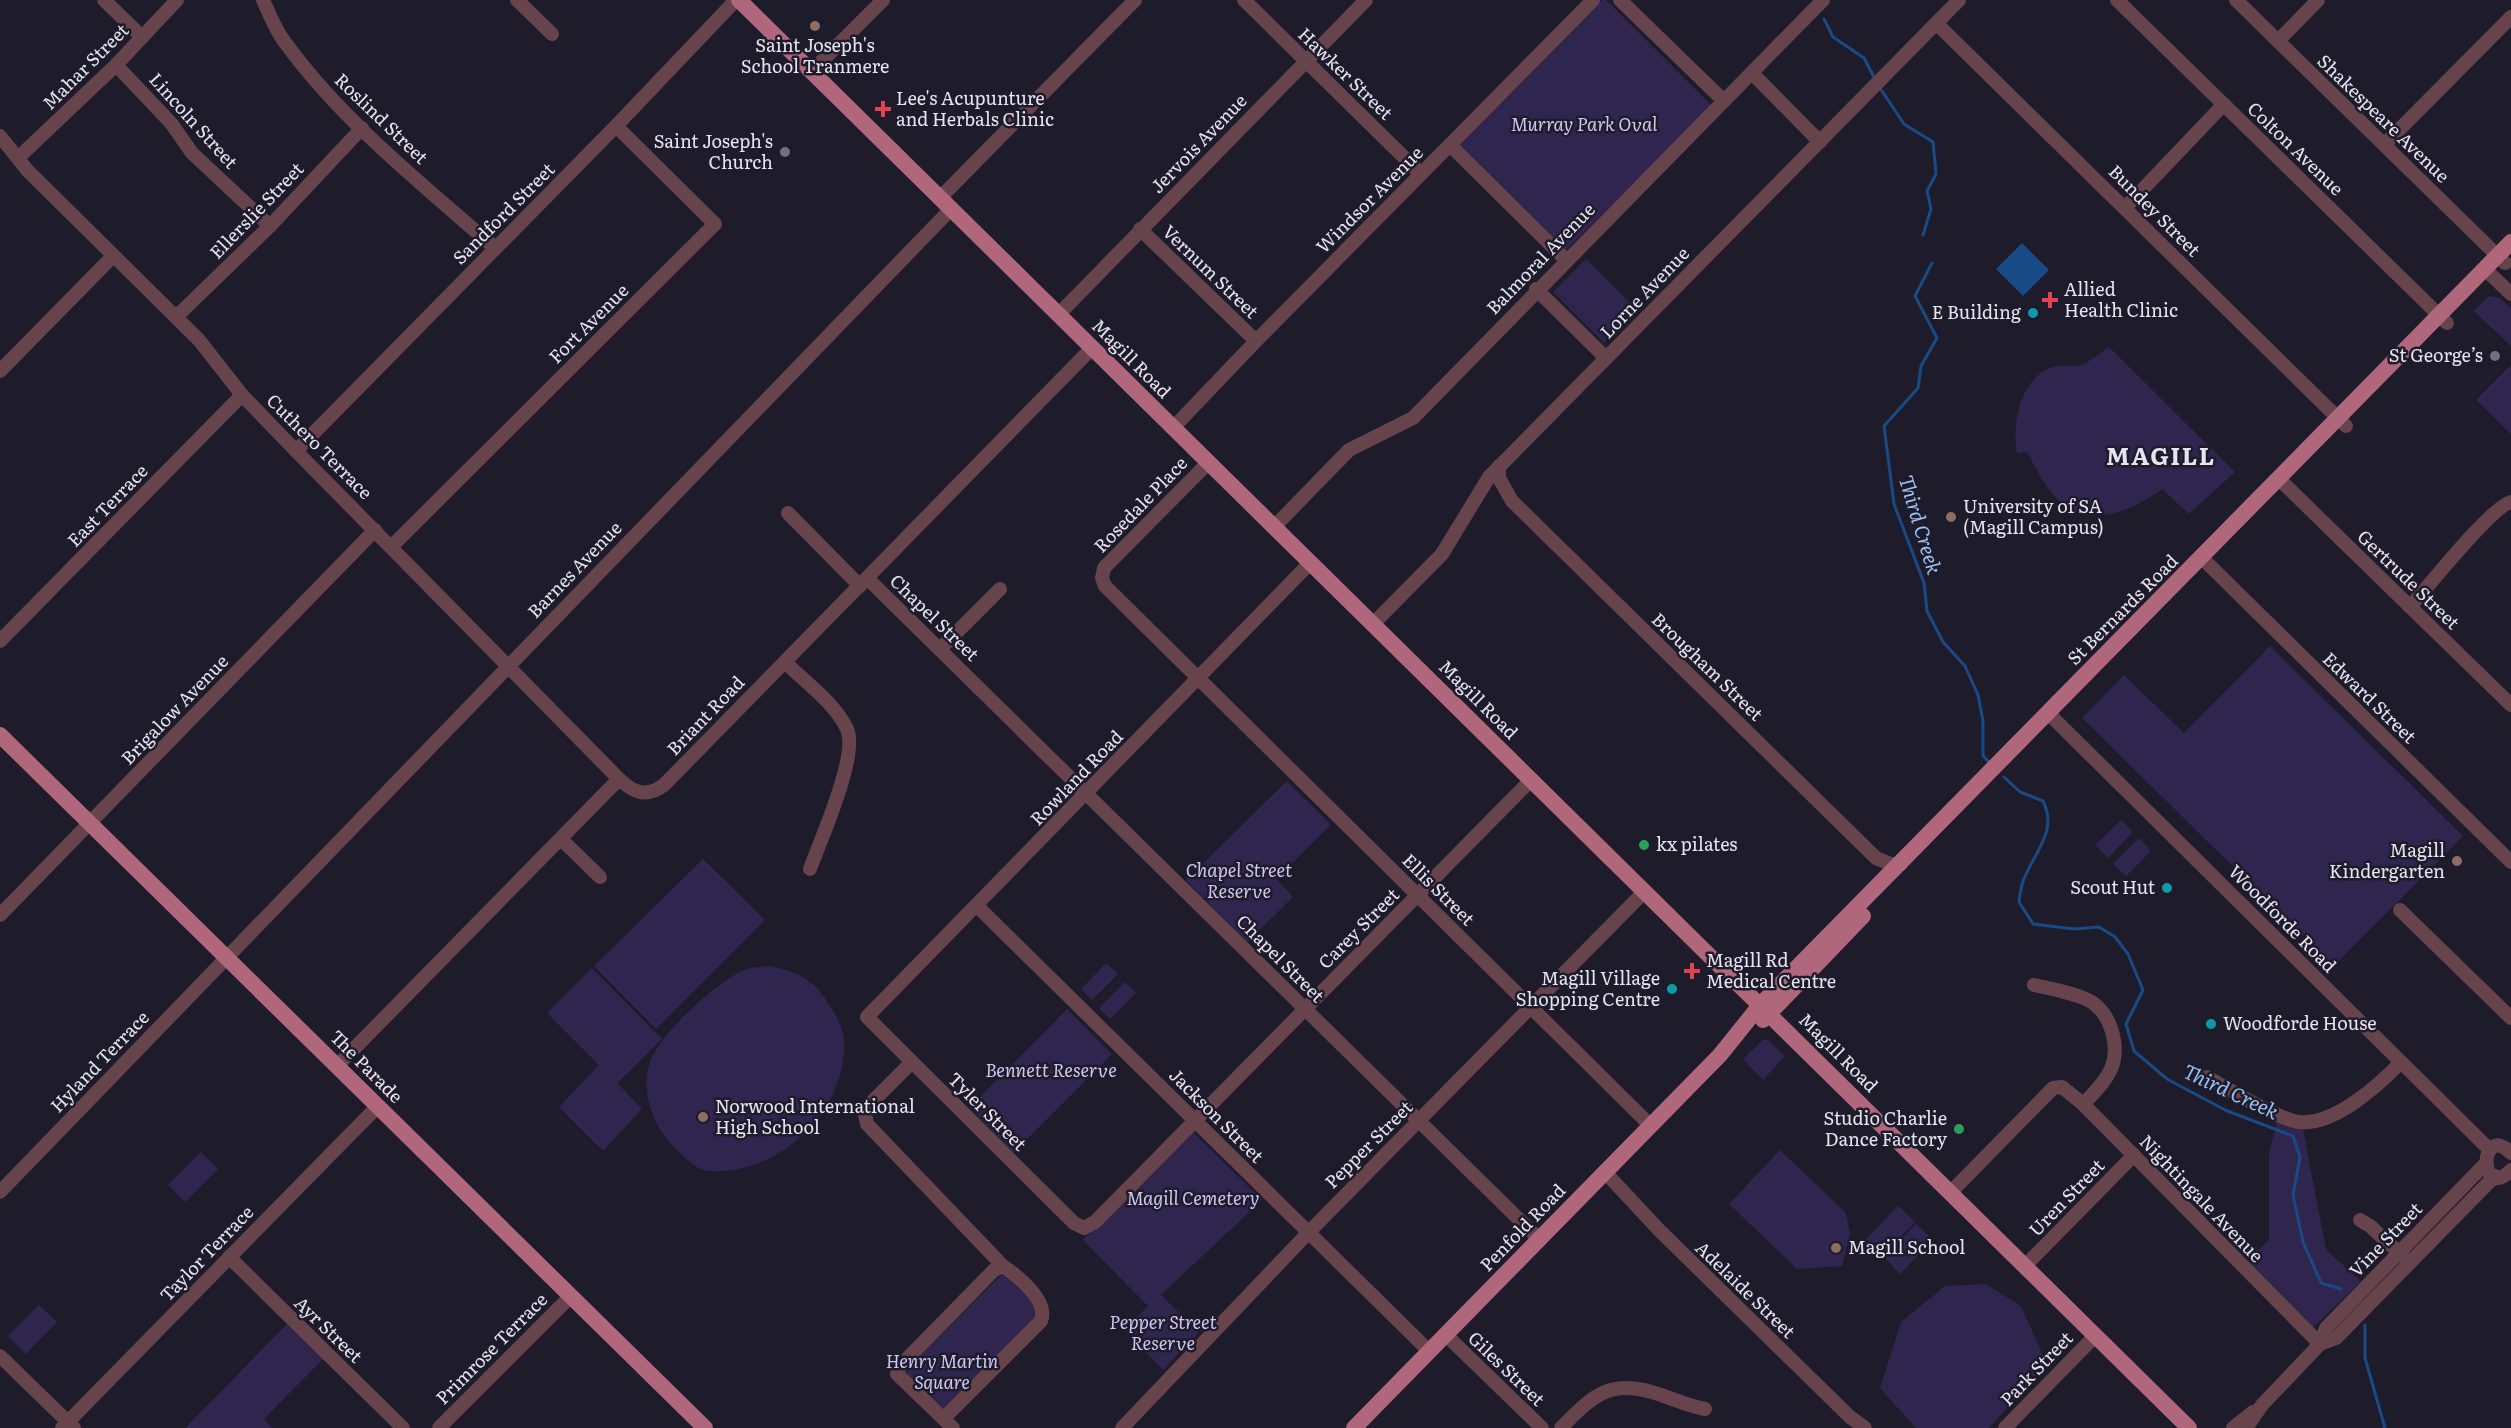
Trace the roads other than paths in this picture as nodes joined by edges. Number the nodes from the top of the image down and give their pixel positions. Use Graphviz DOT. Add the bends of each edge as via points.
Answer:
graph roads {
  1 [pos="104,0"];
  2 [pos="177,0"];
  3 [pos="263,0"];
  4 [pos="517,0"];
  5 [pos="737,0"];
  6 [pos="883,0"];
  7 [pos="1135,0"];
  8 [pos="1244,0"];
  9 [pos="1366,0"];
  10 [pos="1593,0"];
  11 [pos="1620,0"];
  12 [pos="1823,0"];
  13 [pos="1959,0"];
  14 [pos="2117,0"];
  15 [pos="2236,0"];
  16 [pos="2318,0"];
  17 [pos="2511,17"];
  18 [pos="1936,23"];
  19 [pos="552,34"];
  20 [pos="142,37"];
  21 [pos="2278,41"];
  22 [pos="1305,61"];
  23 [pos="116,65"];
  24 [pos="812,72"];
  25 [pos="1752,73"];
  26 [pos="1724,101"];
  27 [pos="2224,104"];
  28 [pos="616,126"];
  29 [pos="362,128"];
  30 [pos="0,136"];
  31 [pos="1820,142"];
  32 [pos="1450,145"];
  33 [pos="2384,145"];
  34 [pos="20,157"];
  35 [pos="1421,174"];
  36 [pos="945,203"];
  37 [pos="2125,208"];
  38 [pos="270,226"];
  39 [pos="1140,229"];
  40 [pos="2511,242"];
  41 [pos="495,248"];
  42 [pos="113,256"];
  43 [pos="2504,259"];
  44 [pos="1566,260"];
  45 [pos="2490,273"];
  46 [pos="1536,289"];
  47 [pos="2511,294"];
  48 [pos="1058,315"];
  49 [pos="176,318"];
  50 [pos="2443,320"];
  51 [pos="1256,341"];
  52 [pos="1092,348"];
  53 [pos="1606,358"];
  54 [pos="0,371"];
  55 [pos="242,395"];
  56 [pos="2342,422"];
  57 [pos="1173,428"];
  58 [pos="296,451"];
  59 [pos="1209,462"];
  60 [pos="1499,466"];
  61 [pos="2284,483"];
  62 [pos="1477,494"];
  63 [pos="1512,501"];
  64 [pos="2511,502"];
  65 [pos="788,513"];
  66 [pos="1274,526"];
  67 [pos="375,530"];
  68 [pos="390,547"];
  69 [pos="2205,562"];
  70 [pos="1310,563"];
  71 [pos="864,582"];
  72 [pos="1000,589"];
  73 [pos="2410,607"];
  74 [pos="1373,624"];
  75 [pos="0,641"];
  76 [pos="940,649"];
  77 [pos="785,662"];
  78 [pos="507,666"];
  79 [pos="1198,680"];
  80 [pos="2511,705"];
  81 [pos="2052,717"];
  82 [pos="0,735"];
  83 [pos="2015,755"];
  84 [pos="619,779"];
  85 [pos="1526,785"];
  86 [pos="1086,794"];
  87 [pos="90,823"];
  88 [pos="562,840"];
  89 [pos="1876,858"];
  90 [pos="2511,862"];
  91 [pos="1901,864"];
  92 [pos="810,869"];
  93 [pos="600,877"];
  94 [pos="1883,881"];
  95 [pos="1645,891"];
  96 [pos="1418,896"];
  97 [pos="977,906"];
  98 [pos="2400,910"];
  99 [pos="0,915"];
  100 [pos="226,957"];
  101 [pos="2034,985"];
  102 [pos="1305,1008"];
  103 [pos="1531,1008"];
  104 [pos="1766,1009"];
  105 [pos="867,1017"];
  106 [pos="2511,1018"];
  107 [pos="2401,1062"];
  108 [pos="911,1063"];
  109 [pos="337,1066"];
  110 [pos="2207,1077"];
  111 [pos="2083,1104"];
  112 [pos="378,1106"];
  113 [pos="1195,1120"];
  114 [pos="1418,1121"];
  115 [pos="1652,1126"];
  116 [pos="2504,1147"];
  117 [pos="2134,1155"];
  118 [pos="2485,1164"];
  119 [pos="2511,1171"];
  120 [pos="1605,1172"];
  121 [pos="2495,1176"];
  122 [pos="0,1192"];
  123 [pos="1951,1192"];
  124 [pos="2360,1220"];
  125 [pos="1084,1228"];
  126 [pos="1308,1233"];
  127 [pos="1539,1239"];
  128 [pos="2399,1252"];
  129 [pos="229,1257"];
  130 [pos="2410,1263"];
  131 [pos="1003,1266"];
  132 [pos="2025,1266"];
  133 [pos="571,1296"];
  134 [pos="1446,1335"];
  135 [pos="2096,1335"];
  136 [pos="2320,1344"];
  137 [pos="1429,1352"];
  138 [pos="0,1356"];
  139 [pos="2262,1405"];
  140 [pos="1705,1409"];
  141 [pos="948,1423"];
  142 [pos="68,1426"];
  143 [pos="403,1428"];
  144 [pos="439,1428"];
  145 [pos="705,1428"];
  146 [pos="1122,1428"];
  147 [pos="1354,1428"];
  148 [pos="1542,1428"];
  149 [pos="1561,1428"];
  150 [pos="1865,1428"];
  151 [pos="2004,1428"];
  152 [pos="2189,1428"];
  153 [pos="2233,1428"];
  154 [pos="2246,1428"];
  1 -- 20 [label="street"];
  2 -- 20 [label="street, Mahar Street"];
  3 -- 29 [label="street, Roslind Street" via="282,39"];
  4 -- 19 [label="street"];
  5 -- 24 [label="main road, Magill Road"];
  5 -- 28 [label="street, Sandford Street"];
  6 -- 24 [label="street"];
  7 -- 36 [label="street, Barnes Avenue"];
  8 -- 22 [label="street, Hawker Street"];
  9 -- 22 [label="street, Jervois Avenue"];
  10 -- 32 [label="street, Windsor Avenue"];
  11 -- 26 [label="street"];
  12 -- 25 [label="street, Balmoral Avenue"];
  13 -- 18 [label="street, Lorne Avenue"];
  14 -- 27 [label="street, Colton Avenue"];
  15 -- 21 [label="street, Shakespeare Avenue"];
  16 -- 21 [label="street"];
  17 -- 33 [label="street"];
  18 -- 31 [label="street, Lorne Avenue"];
  18 -- 37 [label="street, Bundey Street"];
  20 -- 23 [label="street, Mahar Street"];
  21 -- 33 [label="street, Shakespeare Avenue"];
  22 -- 35 [label="street, Hawker Street"];
  22 -- 39 [label="street, Jervois Avenue"];
  23 -- 34 [label="street, Mahar Street"];
  23 -- 38 [label="street, Lincoln Street" via="171,123 192,153"];
  24 -- 36 [label="main road, Magill Road"];
  25 -- 26 [label="street, Balmoral Avenue"];
  25 -- 31 [label="street"];
  26 -- 44 [label="street, Balmoral Avenue"];
  27 -- 37 [label="street"];
  27 -- 50 [label="street, Colton Avenue"];
  28 -- 41 [label="street, Sandford Street"];
  28 -- 68 [label="street, Fort Avenue" via="715,224"];
  29 -- 38 [label="street, Ellerslie Street"];
  29 -- 41 [label="street, Roslind Street"];
  30 -- 34 [label="street, Cuthero Terrace"];
  31 -- 53 [label="street, Lorne Avenue"];
  32 -- 35 [label="street, Windsor Avenue"];
  32 -- 44 [label="street"];
  33 -- 43 [label="street, Shakespeare Avenue"];
  34 -- 42 [label="street, Cuthero Terrace" via="27,170"];
  35 -- 51 [label="street, Windsor Avenue"];
  36 -- 48 [label="main road, Magill Road"];
  36 -- 78 [label="street, Barnes Avenue"];
  37 -- 56 [label="street, Bundey Street"];
  38 -- 49 [label="street, Ellerslie Street"];
  39 -- 48 [label="street, Jervois Avenue"];
  39 -- 51 [label="street, Vernum Street"];
  40 -- 43 [label="main road, St Bernards Road"];
  41 -- 58 [label="street, Sandford Street"];
  42 -- 49 [label="street, Cuthero Terrace"];
  42 -- 54 [label="street"];
  43 -- 45 [label="main road, St Bernards Road"];
  44 -- 46 [label="street, Balmoral Avenue"];
  45 -- 47 [label="street"];
  45 -- 50 [label="main road, St Bernards Road"];
  46 -- 53 [label="street"];
  46 -- 66 [label="street, Balmoral Avenue" via="1413,418 1349,450"];
  48 -- 52 [label="main road, Magill Road"];
  49 -- 55 [label="street, Cuthero Terrace" via="199,340"];
  50 -- 56 [label="main road, St Bernards Road"];
  51 -- 57 [label="street, Windsor Avenue"];
  52 -- 57 [label="main road, Magill Road"];
  52 -- 71 [label="street, Briant Road"];
  53 -- 60 [label="street, Lorne Avenue"];
  55 -- 58 [label="street, Cuthero Terrace"];
  55 -- 75 [label="street, East Terrace"];
  56 -- 61 [label="main road, St Bernards Road"];
  57 -- 59 [label="main road, Magill Road"];
  58 -- 67 [label="street, Cuthero Terrace"];
  59 -- 66 [label="main road, Magill Road"];
  59 -- 79 [label="street, Rosedale Place" via="1104,568 1102,578 1115,597"];
  60 -- 62 [label="street, Lorne Avenue"];
  60 -- 63 [label="street, Brougham Street" via="1499,478"];
  61 -- 69 [label="main road, St Bernards Road"];
  61 -- 73 [label="street, Gertrude Street"];
  62 -- 63 [label="street, Brougham Street" via="1494,491"];
  62 -- 74 [label="street, Lorne Avenue" via="1442,554"];
  63 -- 89 [label="street, Brougham Street"];
  64 -- 73 [label="street" via="2480,528"];
  65 -- 71 [label="street, Chapel Street"];
  66 -- 70 [label="main road, Magill Road"];
  67 -- 68 [label="street, Cuthero Terrace"];
  67 -- 87 [label="street, Brigalow Avenue"];
  68 -- 78 [label="street, Cuthero Terrace"];
  69 -- 81 [label="main road, St Bernards Road"];
  69 -- 90 [label="street, Edward Street"];
  70 -- 74 [label="main road, Magill Road"];
  70 -- 79 [label="street, Rowland Road"];
  71 -- 76 [label="street, Chapel Street"];
  71 -- 77 [label="street, Briant Road"];
  72 -- 76 [label="street"];
  73 -- 80 [label="street, Gertrude Street"];
  74 -- 85 [label="main road, Magill Road"];
  76 -- 86 [label="street, Chapel Street"];
  77 -- 84 [label="street, Briant Road" via="653,793 641,794"];
  77 -- 92 [label="street" via="839,716 849,732 847,766"];
  78 -- 84 [label="street, Cuthero Terrace"];
  78 -- 100 [label="street, Barnes Avenue"];
  79 -- 86 [label="street, Rowland Road"];
  79 -- 96 [label="street, Ellis Street"];
  81 -- 83 [label="main road, St Bernards Road"];
  81 -- 107 [label="street, Woodforde Road"];
  82 -- 87 [label="main road, The Parade"];
  83 -- 91 [label="main road, St Bernards Road"];
  83 -- 104 [label="main road, St Bernards Road" via="1897,880"];
  84 -- 88 [label="street"];
  85 -- 95 [label="main road, Magill Road"];
  85 -- 96 [label="street, Carey Street"];
  86 -- 97 [label="street, Rowland Road"];
  86 -- 102 [label="street, Chapel Street"];
  87 -- 99 [label="street, Brigalow Avenue"];
  87 -- 100 [label="main road, The Parade"];
  88 -- 93 [label="street"];
  88 -- 109 [label="street"];
  89 -- 91 [label="street"];
  89 -- 94 [label="street, Brougham Street"];
  91 -- 94 [label="main road, St Bernards Road"];
  94 -- 104 [label="main road, St Bernards Road"];
  95 -- 103 [label="street, Pepper Street"];
  95 -- 104 [label="main road, Magill Road"];
  96 -- 102 [label="street, Carey Street"];
  96 -- 103 [label="street, Ellis Street"];
  97 -- 105 [label="street, Rowland Road"];
  97 -- 113 [label="street, Jackson Street"];
  98 -- 106 [label="street"];
  100 -- 109 [label="main road, The Parade"];
  100 -- 122 [label="street, Hyland Terrace"];
  101 -- 111 [label="street" via="2090,1001 2106,1015 2115,1038 2113,1067 2101,1087"];
  102 -- 113 [label="street, Carey Street"];
  102 -- 114 [label="street, Chapel Street"];
  103 -- 114 [label="street, Pepper Street"];
  103 -- 115 [label="street, Ellis Street"];
  104 -- 115 [label="main road, Penfold Road"];
  104 -- 123 [label="main road, Magill Road"];
  105 -- 108 [label="street, Tyler Street"];
  107 -- 110 [label="street" via="2364,1096 2319,1120 2298,1122"];
  107 -- 116 [label="street, Woodforde Road"];
  108 -- 125 [label="street, Tyler Street" via="1074,1224"];
  108 -- 131 [label="street" via="864,1110 867,1124"];
  109 -- 112 [label="main road, The Parade"];
  111 -- 117 [label="street, Nightingale Avenue"];
  111 -- 123 [label="street, Nightingale Avenue" via="2068,1089 2053,1088"];
  112 -- 129 [label="street, Taylor Terrace"];
  112 -- 133 [label="main road, The Parade"];
  113 -- 125 [label="street, Carey Street" via="1095,1222"];
  113 -- 126 [label="street, Jackson Street"];
  114 -- 126 [label="street, Pepper Street"];
  114 -- 127 [label="street, Chapel Street"];
  115 -- 120 [label="main road, Penfold Road"];
  116 -- 118 [label="street"];
  117 -- 132 [label="street, Uren Street"];
  117 -- 136 [label="street, Nightingale Avenue"];
  118 -- 121 [label="street"];
  118 -- 128 [label="street, Vine Street"];
  119 -- 121 [label="street"];
  120 -- 127 [label="main road, Penfold Road"];
  120 -- 150 [label="street, Adelaide Street" via="1719,1289"];
  121 -- 130 [label="street, Vine Street"];
  123 -- 132 [label="main road, Magill Road"];
  124 -- 128 [label="street"];
  126 -- 137 [label="street, Jackson Street"];
  126 -- 146 [label="street, Pepper Street"];
  127 -- 134 [label="main road, Penfold Road"];
  128 -- 130 [label="street"];
  128 -- 136 [label="street, Vine Street" via="2323,1332"];
  129 -- 142 [label="street, Taylor Terrace"];
  129 -- 143 [label="street, Ayr Street"];
  130 -- 136 [label="street, Vine Street" via="2336,1338"];
  131 -- 141 [label="street" via="1041,1302 1041,1321"];
  131 -- 141 [label="street" via="994,1270 901,1365 897,1374"];
  132 -- 135 [label="main road, Magill Road"];
  133 -- 144 [label="street, Primrose Terrace"];
  133 -- 145 [label="main road, The Parade"];
  134 -- 137 [label="main road, Penfold Road"];
  134 -- 148 [label="street, Giles Street"];
  135 -- 151 [label="street, Park Street"];
  135 -- 152 [label="main road, Magill Road"];
  136 -- 139 [label="street, Vine Street"];
  137 -- 147 [label="main road, Penfold Road"];
  138 -- 142 [label="street"];
  139 -- 153 [label="street, Vine Street"];
  139 -- 154 [label="street, Vine Street"];
  140 -- 149 [label="street" via="1622,1386 1602,1392"];
}
